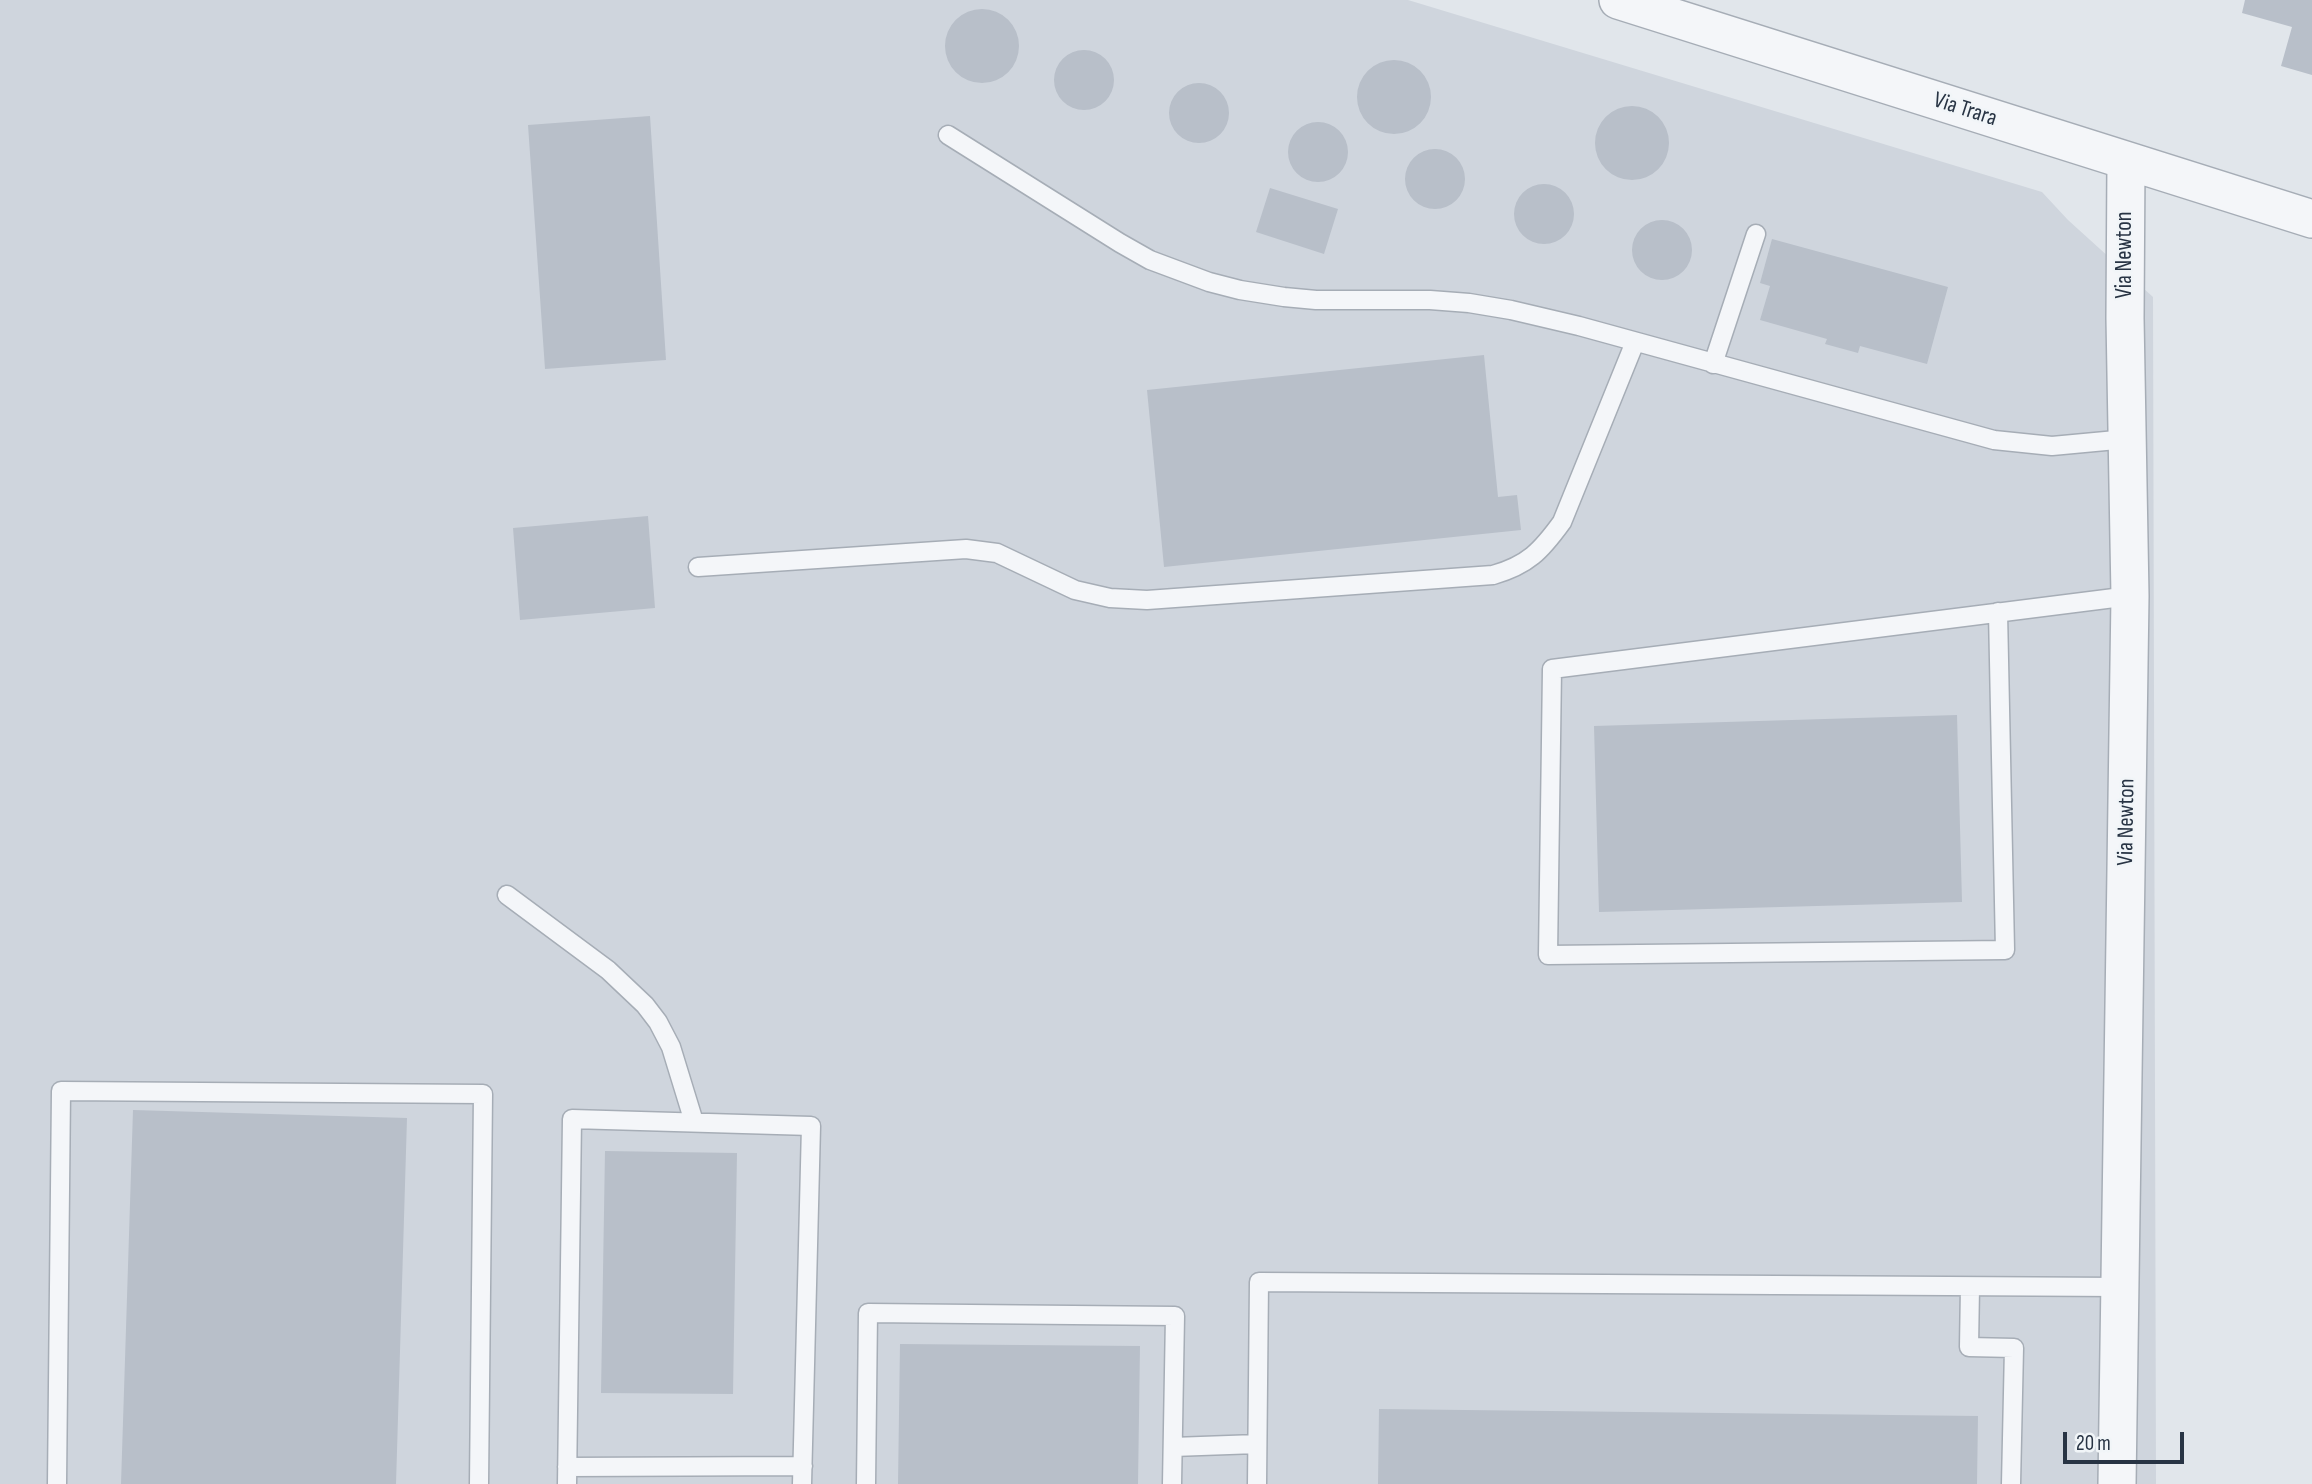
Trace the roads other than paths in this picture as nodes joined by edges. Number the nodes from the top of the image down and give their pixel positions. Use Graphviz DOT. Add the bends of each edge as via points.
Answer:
graph roads {
  1 [pos="1618,0"];
  2 [pos="948,135"];
  3 [pos="2126,161"];
  4 [pos="2312,219"];
  5 [pos="1756,234"];
  6 [pos="1635,342"];
  7 [pos="1713,363"];
  8 [pos="2127,439"];
  9 [pos="698,567"];
  10 [pos="2130,596"];
  11 [pos="1998,612"];
  12 [pos="507,895"];
  13 [pos="694,1122"];
  14 [pos="1970,1287"];
  15 [pos="2120,1287"];
  16 [pos="1257,1444"];
  17 [pos="1173,1447"];
  18 [pos="803,1465"];
  19 [pos="567,1475"];
  20 [pos="57,1484"];
  21 [pos="479,1484"];
  22 [pos="802,1484"];
  23 [pos="866,1484"];
  24 [pos="1172,1484"];
  25 [pos="1257,1484"];
  26 [pos="2011,1484"];
  27 [pos="2117,1484"];
  1 -- 3 [label="street, Via Trara"];
  2 -- 6 [label="lane" via="1119,243 1209,282 1316,300 1469,303"];
  3 -- 4 [label="street, Via Trara"];
  3 -- 8 [label="street, Via Newton"];
  5 -- 7 [label="lane"];
  6 -- 7 [label="lane"];
  6 -- 9 [label="lane" via="1562,522 1532,558 1493,575 1147,600 1075,590 997,553 966,549"];
  7 -- 8 [label="lane" via="1994,440 2052,446"];
  8 -- 10 [label="street, Via Newton"];
  10 -- 11 [label="lane"];
  10 -- 15 [label="street, Via Newton"];
  11 -- 11 [label="lane" via="1552,669 1548,955 2005,950"];
  12 -- 13 [label="lane" via="608,970 645,1004 671,1047"];
  13 -- 18 [label="lane" via="811,1126"];
  13 -- 19 [label="lane" via="572,1119"];
  14 -- 15 [label="lane"];
  14 -- 16 [label="lane" via="1259,1282"];
  14 -- 26 [label="lane" via="1969,1347 2014,1348"];
  15 -- 27 [label="street, Via Newton"];
  16 -- 17 [label="lane"];
  16 -- 25 [label="lane"];
  17 -- 23 [label="lane" via="1175,1316 868,1313"];
  17 -- 24 [label="lane"];
  18 -- 19 [label="lane"];
  18 -- 22 [label="lane"];
  20 -- 21 [label="lane" via="61,1091 75,1091 483,1094"];
}
